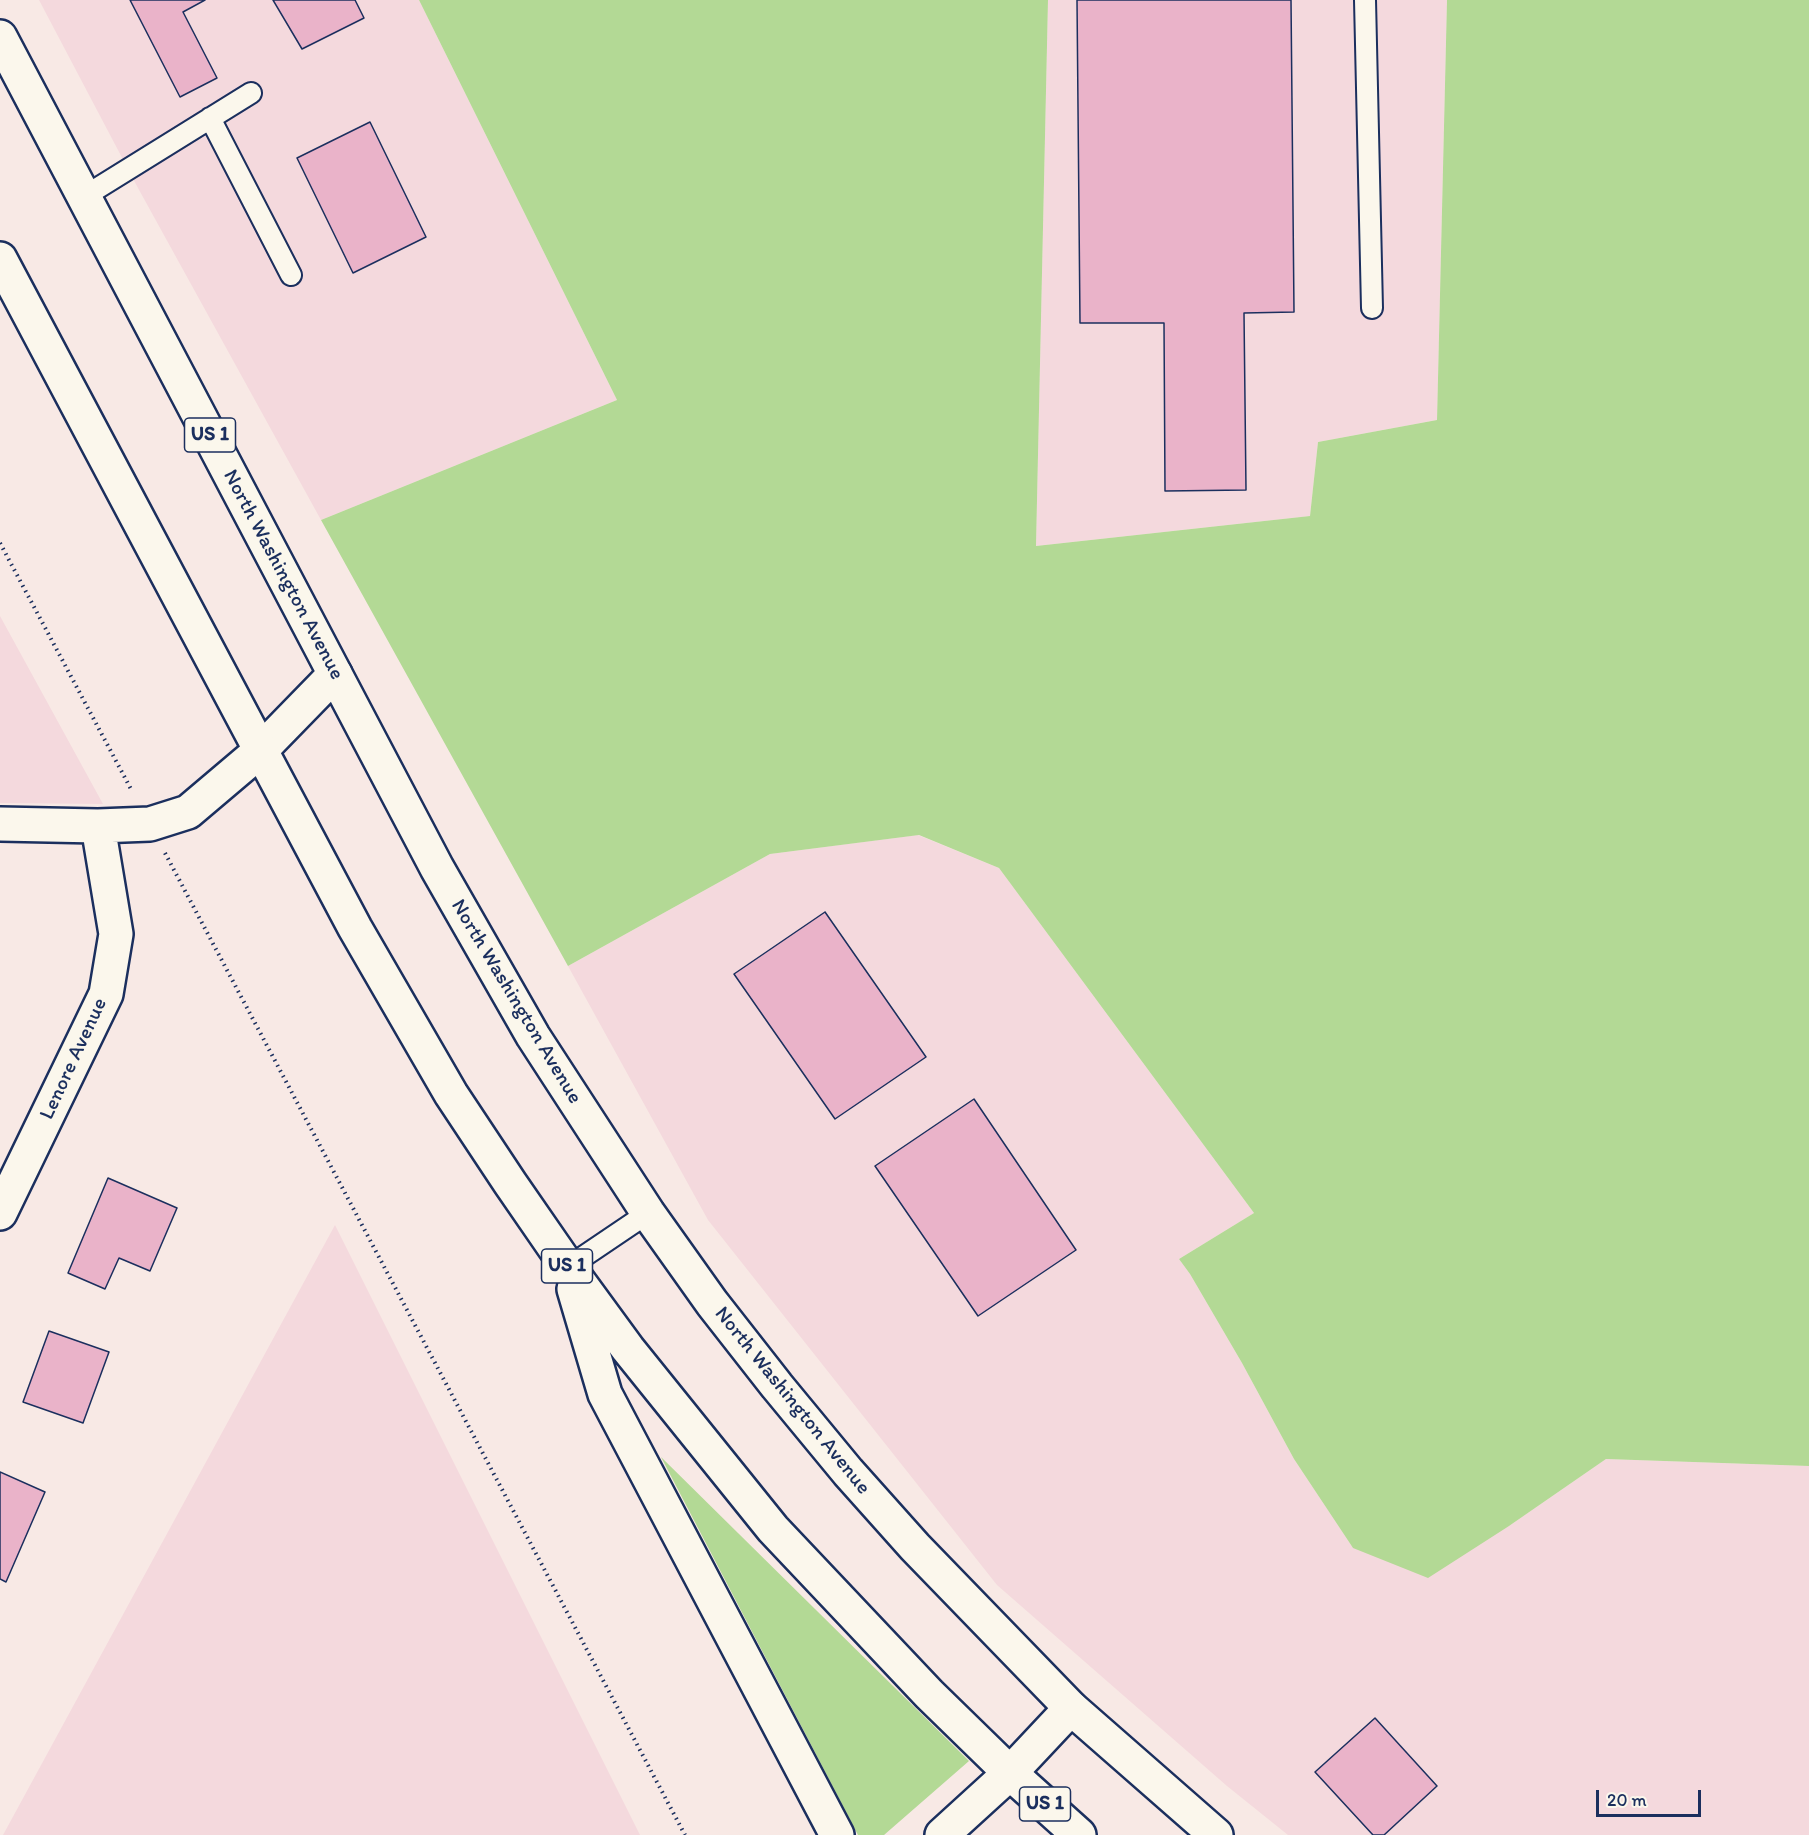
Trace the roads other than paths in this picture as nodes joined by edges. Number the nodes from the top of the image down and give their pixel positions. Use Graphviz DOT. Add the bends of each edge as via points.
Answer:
graph roads {
  1 [pos="1365,0"];
  2 [pos="0,37"];
  3 [pos="251,93"];
  4 [pos="210,118"];
  5 [pos="85,196"];
  6 [pos="0,259"];
  7 [pos="291,274"];
  8 [pos="1372,308"];
  9 [pos="335,674"];
  10 [pos="260,751"];
  11 [pos="0,824"];
  12 [pos="98,826"];
  13 [pos="0,1213"];
  14 [pos="648,1214"];
  15 [pos="568,1267"];
  16 [pos="1071,1708"];
  17 [pos="1010,1773"];
  18 [pos="837,1835"];
  19 [pos="942,1835"];
  20 [pos="1079,1835"];
  21 [pos="1216,1835"];
  1 -- 8 [label="lane"];
  2 -- 5 [label="main road, North Washington Avenue / US 1"];
  3 -- 4 [label="lane"];
  4 -- 5 [label="lane"];
  4 -- 7 [label="lane"];
  5 -- 9 [label="main road, North Washington Avenue / US 1"];
  6 -- 10 [label="main road, US 1"];
  9 -- 10 [label="main road"];
  9 -- 14 [label="main road, North Washington Avenue / US 1" via="436,868 533,1036"];
  10 -- 12 [label="main road" via="188,813 150,824"];
  10 -- 15 [label="main road, US 1" via="404,1015 484,1144"];
  11 -- 12 [label="main road"];
  12 -- 13 [label="main road, Lenore Avenue" via="116,934 106,994"];
  14 -- 15 [label="lane"];
  14 -- 16 [label="main road, North Washington Avenue / US 1" via="712,1303 848,1472"];
  15 -- 17 [label="main road, US 1" via="668,1400 773,1529 913,1678"];
  15 -- 18 [label="main road" via="605,1394"];
  16 -- 17 [label="main road"];
  16 -- 21 [label="main road, North Washington Avenue / US 1"];
  17 -- 19 [label="main road"];
  17 -- 20 [label="main road, US 1"];
}
